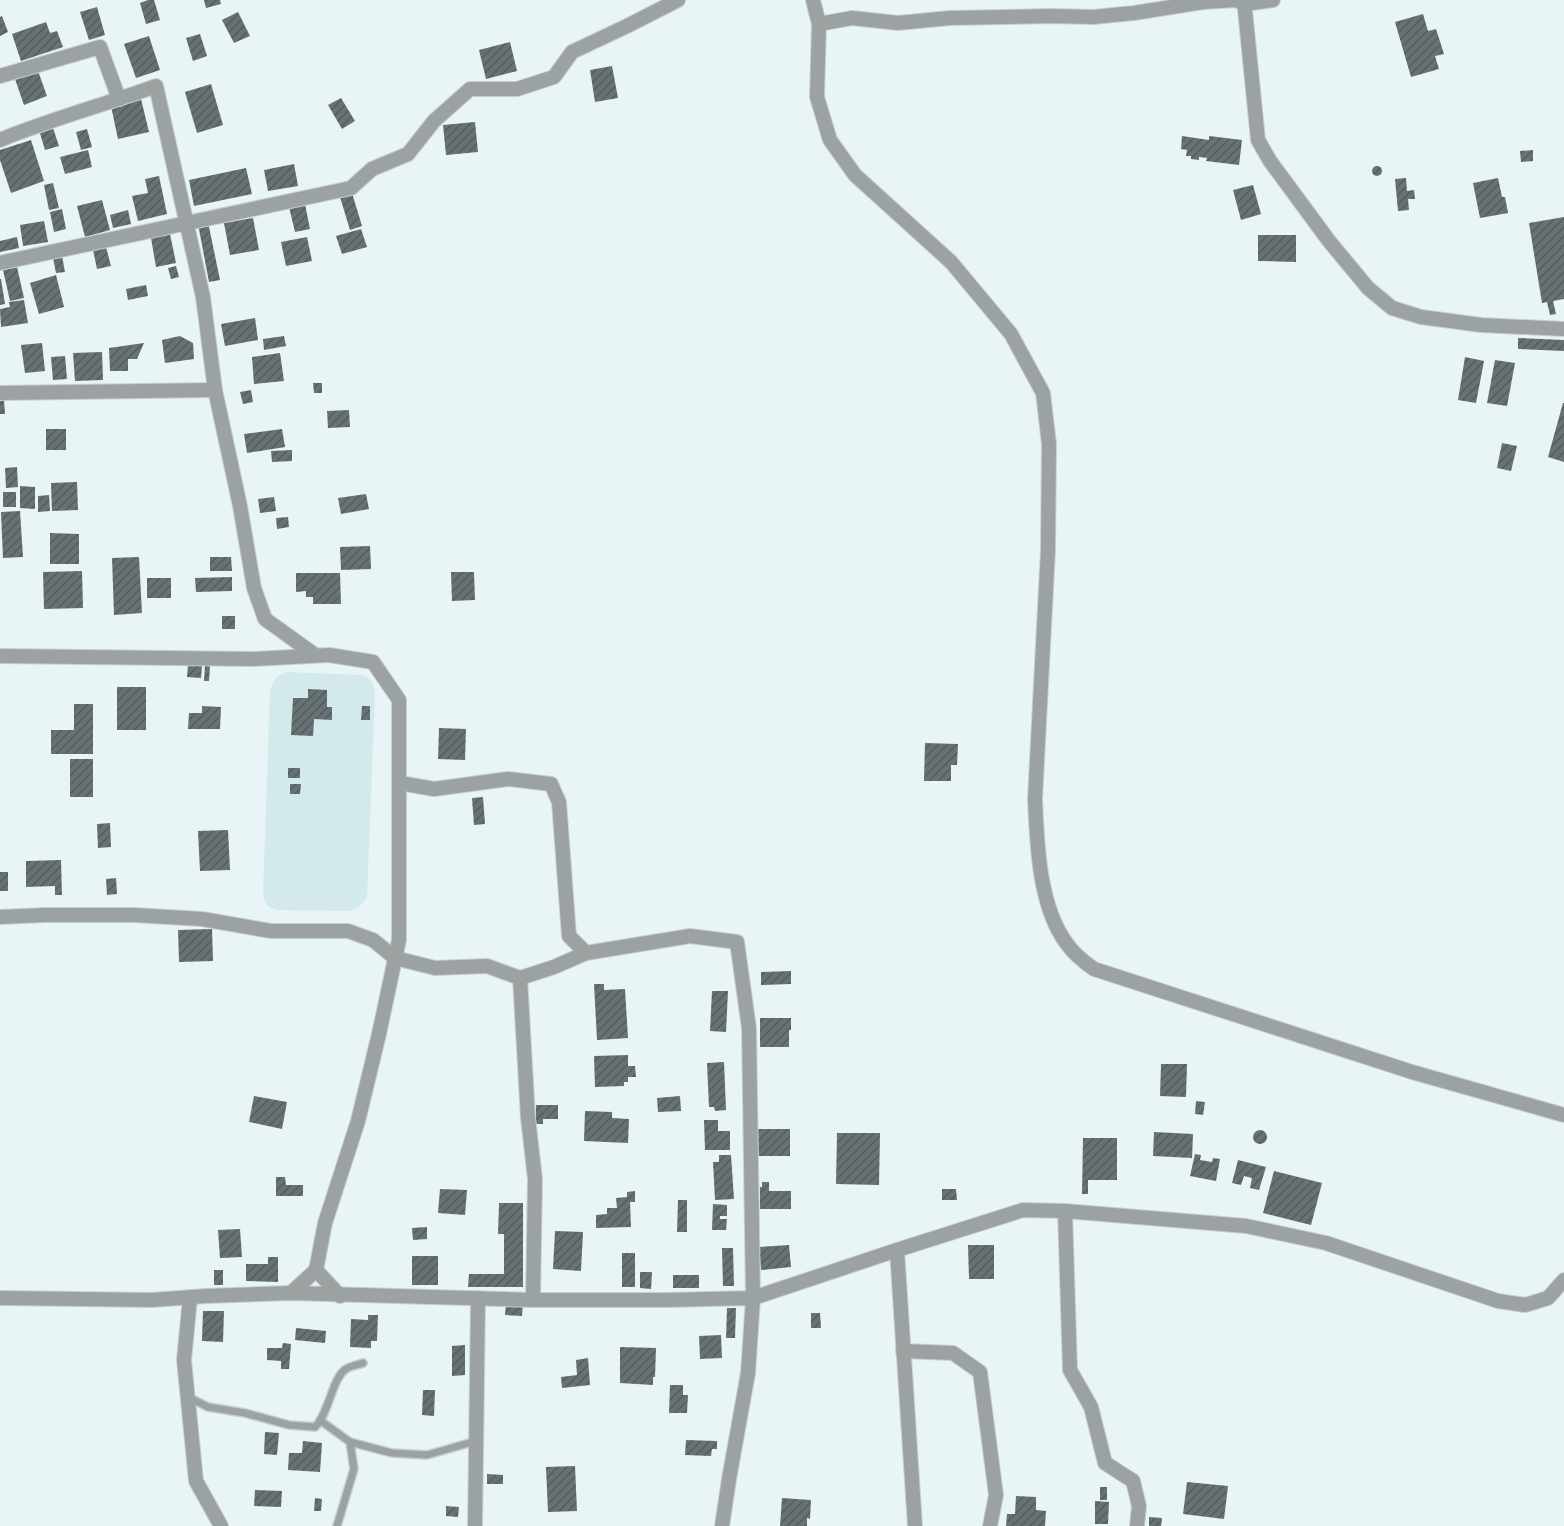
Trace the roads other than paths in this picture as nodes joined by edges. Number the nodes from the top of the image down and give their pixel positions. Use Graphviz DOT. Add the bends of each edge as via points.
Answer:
graph roads {
  1 [pos="678,0"];
  2 [pos="813,0"];
  3 [pos="1273,0"];
  4 [pos="1245,2"];
  5 [pos="1124,7"];
  6 [pos="819,24"];
  7 [pos="0,76"];
  8 [pos="119,99"];
  9 [pos="0,140"];
  10 [pos="187,223"];
  11 [pos="0,263"];
  12 [pos="1564,329"];
  13 [pos="215,390"];
  14 [pos="0,393"];
  15 [pos="315,655"];
  16 [pos="0,656"];
  17 [pos="400,783"];
  18 [pos="0,917"];
  19 [pos="586,953"];
  20 [pos="395,958"];
  21 [pos="520,978"];
  22 [pos="1564,1115"];
  23 [pos="1065,1211"];
  24 [pos="897,1250"];
  25 [pos="316,1270"];
  26 [pos="1564,1280"];
  27 [pos="291,1293"];
  28 [pos="340,1296"];
  29 [pos="0,1298"];
  30 [pos="190,1298"];
  31 [pos="478,1298"];
  32 [pos="753,1298"];
  33 [pos="533,1300"];
  34 [pos="903,1351"];
  35 [pos="363,1363"];
  36 [pos="188,1397"];
  37 [pos="321,1421"];
  38 [pos="350,1442"];
  39 [pos="476,1442"];
  40 [pos="221,1526"];
  41 [pos="337,1526"];
  42 [pos="475,1526"];
  43 [pos="722,1526"];
  44 [pos="915,1526"];
  45 [pos="990,1526"];
  46 [pos="1137,1526"];
  1 -- 10 [label="street" via="572,52 554,77 517,89 470,89 434,121 408,153 372,169 351,188"];
  2 -- 6 [label="street"];
  3 -- 4 [label="street"];
  4 -- 5 [label="street"];
  4 -- 12 [label="street" via="1258,140 1329,241 1368,288 1392,308 1421,317"];
  5 -- 6 [label="street" via="1093,17 950,18 898,23 852,18"];
  6 -- 22 [label="street" via="817,97 830,140 855,175 959,271 1011,334 1044,393 1049,444 1048,550 1036,828 1050,911 1067,944 1094,969 1412,1072"];
  7 -- 8 [label="street" via="100,47"];
  8 -- 9 [label="street" via="37,124"];
  8 -- 10 [label="street" via="156,86"];
  10 -- 11 [label="street"];
  10 -- 13 [label="street" via="203,297"];
  13 -- 14 [label="street"];
  13 -- 15 [label="street" via="254,588 266,619"];
  15 -- 16 [label="street" via="252,659"];
  15 -- 17 [label="street" via="374,663 399,700"];
  17 -- 19 [label="street" via="434,789 508,779 550,784 559,802 569,936"];
  17 -- 20 [label="street" via="399,940"];
  18 -- 20 [label="street" via="134,915 202,919 271,931 348,931 373,940"];
  19 -- 21 [label="street"];
  19 -- 32 [label="street" via="690,936 736,942 749,1028"];
  20 -- 21 [label="street" via="435,968 487,966"];
  20 -- 25 [label="street" via="358,1121 324,1223"];
  21 -- 33 [label="street" via="535,1179"];
  23 -- 24 [label="street" via="1023,1210"];
  23 -- 26 [label="street" via="1246,1226 1326,1243 1498,1301 1525,1305 1548,1298"];
  23 -- 46 [label="street" via="1070,1370 1091,1407 1105,1463 1133,1481 1139,1506"];
  24 -- 32 [label="street"];
  24 -- 34 [label="street"];
  25 -- 27 [label="street"];
  25 -- 28 [label="street"];
  27 -- 28 [label="street"];
  27 -- 30 [label="street"];
  28 -- 31 [label="street"];
  29 -- 30 [label="street"];
  30 -- 36 [label="street" via="184,1360"];
  31 -- 33 [label="street"];
  31 -- 39 [label="street"];
  32 -- 33 [label="street"];
  32 -- 43 [label="street" via="748,1373"];
  34 -- 44 [label="street"];
  34 -- 45 [label="street" via="953,1353 980,1372 996,1495"];
  35 -- 37 [label="lane" via="345,1369 339,1377"];
  36 -- 37 [label="lane" via="208,1407 289,1425 315,1427"];
  36 -- 40 [label="street" via="196,1481"];
  37 -- 38 [label="lane"];
  38 -- 39 [label="lane" via="392,1453 427,1455"];
  38 -- 41 [label="lane" via="354,1469"];
  39 -- 42 [label="street"];
}
